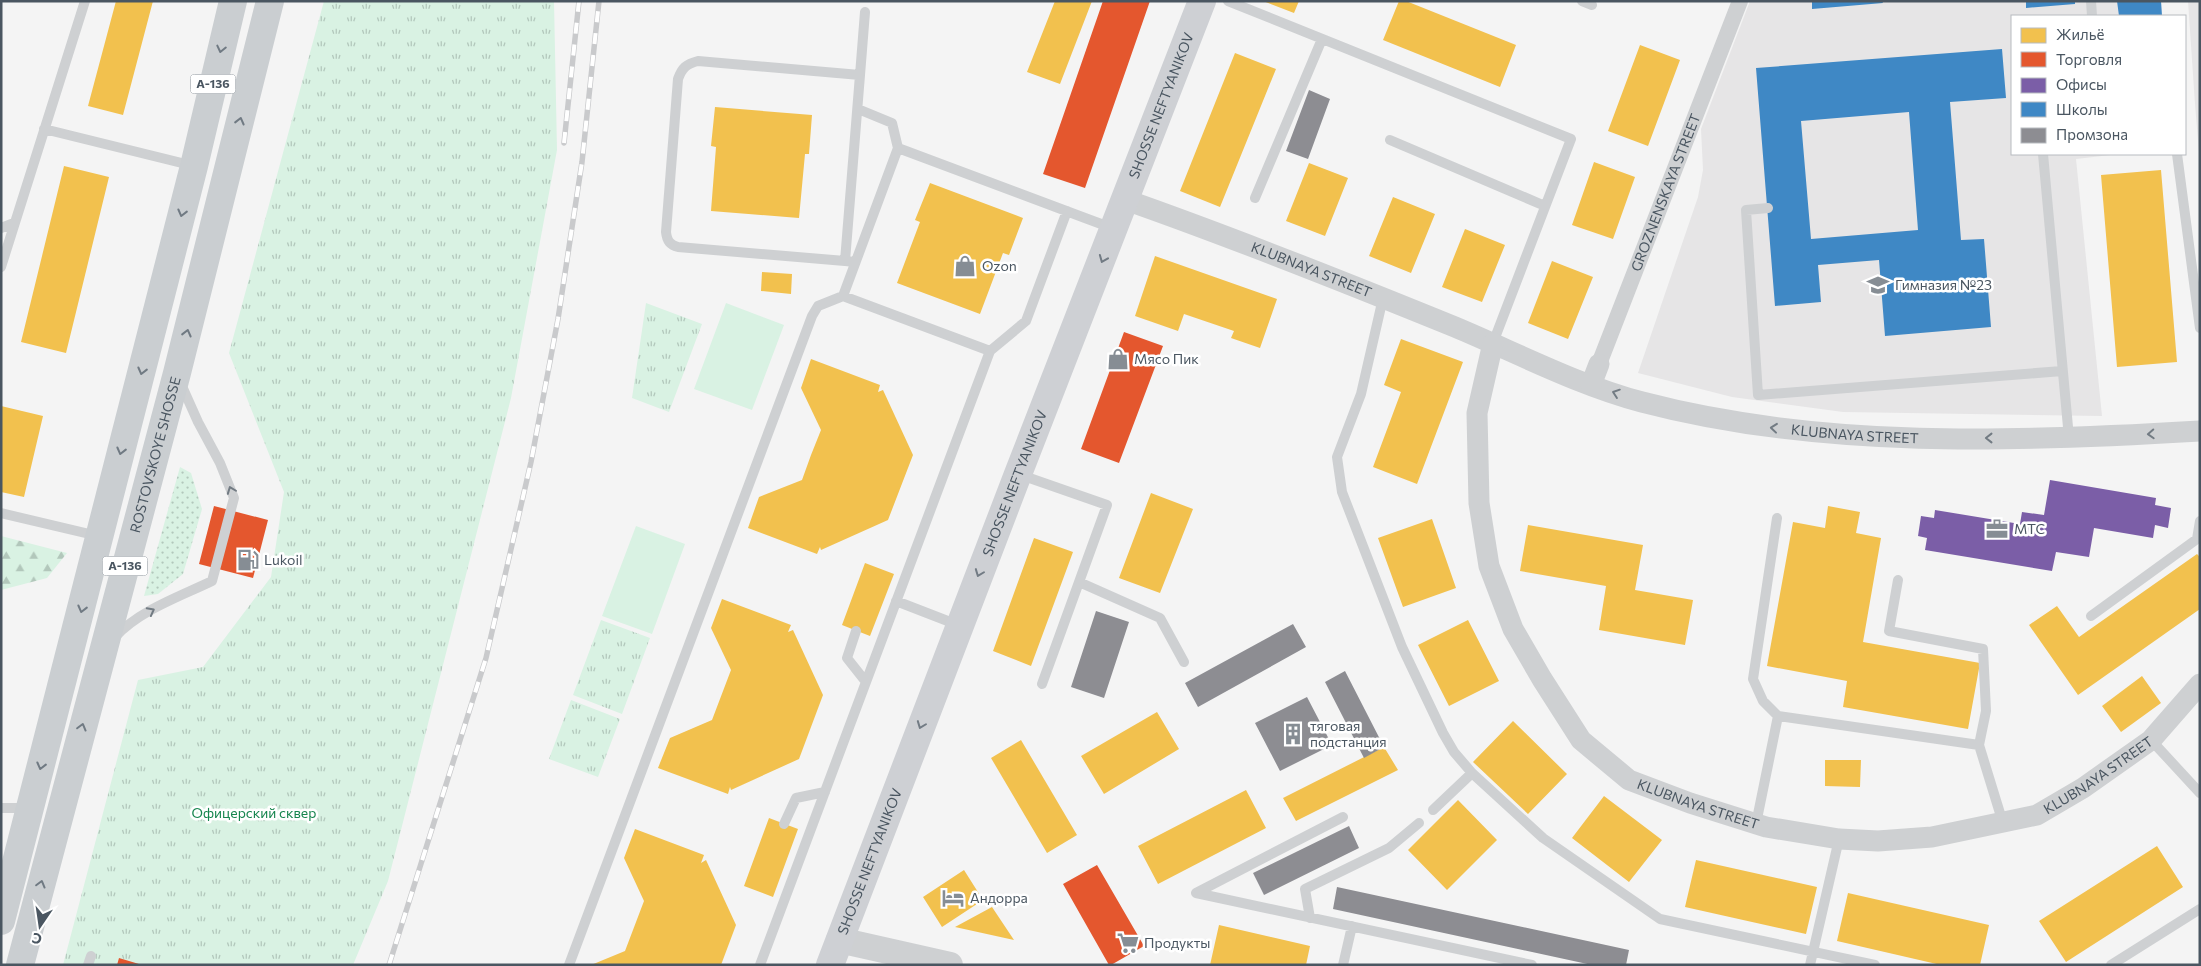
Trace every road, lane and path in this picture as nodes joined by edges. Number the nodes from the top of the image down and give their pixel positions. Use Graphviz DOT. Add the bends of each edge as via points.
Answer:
graph roads {
  1 [pos="85,1"];
  2 [pos="233,1"];
  3 [pos="270,1"];
  4 [pos="1202,1"];
  5 [pos="1228,1"];
  6 [pos="1582,1"];
  7 [pos="1740,1"];
  8 [pos="2091,1"];
  9 [pos="1592,5"];
  10 [pos="866,12"];
  11 [pos="2092,15"];
  12 [pos="1322,39"];
  13 [pos="860,75"];
  14 [pos="858,109"];
  15 [pos="44,129"];
  16 [pos="1390,140"];
  17 [pos="898,148"];
  18 [pos="2044,155"];
  19 [pos="2177,155"];
  20 [pos="194,166"];
  21 [pos="1255,198"];
  22 [pos="1126,200"];
  23 [pos="1546,206"];
  24 [pos="1768,208"];
  25 [pos="1067,212"];
  26 [pos="14,223"];
  27 [pos="1,228"];
  28 [pos="1114,229"];
  29 [pos="850,262"];
  30 [pos="1,267"];
  31 [pos="842,296"];
  32 [pos="1383,298"];
  33 [pos="2200,328"];
  34 [pos="1494,343"];
  35 [pos="990,350"];
  36 [pos="1600,364"];
  37 [pos="2062,371"];
  38 [pos="177,373"];
  39 [pos="1591,385"];
  40 [pos="2200,431"];
  41 [pos="2069,438"];
  42 [pos="1018,474"];
  43 [pos="1,514"];
  44 [pos="1777,518"];
  45 [pos="2200,521"];
  46 [pos="100,536"];
  47 [pos="1898,580"];
  48 [pos="1079,582"];
  49 [pos="896,601"];
  50 [pos="2091,616"];
  51 [pos="960,625"];
  52 [pos="856,630"];
  53 [pos="101,653"];
  54 [pos="1184,662"];
  55 [pos="866,682"];
  56 [pos="1042,684"];
  57 [pos="2200,684"];
  58 [pos="1778,716"];
  59 [pos="2151,740"];
  60 [pos="1979,744"];
  61 [pos="1472,773"];
  62 [pos="825,792"];
  63 [pos="2200,793"];
  64 [pos="1,808"];
  65 [pos="30,808"];
  66 [pos="1432,810"];
  67 [pos="1343,817"];
  68 [pos="2003,823"];
  69 [pos="784,824"];
  70 [pos="1420,824"];
  71 [pos="1756,824"];
  72 [pos="1839,840"];
  73 [pos="2200,909"];
  74 [pos="1310,918"];
  75 [pos="1,921"];
  76 [pos="1352,926"];
  77 [pos="839,940"];
  78 [pos="1813,952"];
  79 [pos="20,965"];
  80 [pos="569,965"];
  81 [pos="760,965"];
  82 [pos="830,965"];
  83 [pos="950,965"];
  84 [pos="1343,965"];
  85 [pos="1532,965"];
  86 [pos="1810,965"];
  87 [pos="1875,965"];
  88 [pos="2111,965"];
  1 -- 15 [label="lane"];
  2 -- 20 [label="main road, А-136, one-way"];
  38 -- 3 [label="main road, ROSTOVSKOYE SHOSSE / А-136, one-way"];
  4 -- 22 [label="main road, SHOSSE NEFTYANIKOV"];
  5 -- 12 [label="lane"];
  6 -- 9 [label="lane"];
  7 -- 36 [label="street, GROZNENSKAYA STREET"];
  8 -- 11 [label="lane"];
  10 -- 13 [label="lane"];
  12 -- 21 [label="lane"];
  12 -- 23 [label="lane" via="1571,139"];
  13 -- 14 [label="lane"];
  13 -- 29 [label="lane" via="698,61 681,69 666,232 666,239 672,246"];
  14 -- 17 [label="lane" via="892,124"];
  14 -- 29 [label="lane"];
  15 -- 20 [label="lane"];
  15 -- 26 [label="lane"];
  16 -- 23 [label="lane"];
  17 -- 25 [label="lane"];
  17 -- 29 [label="lane"];
  18 -- 37 [label="lane"];
  19 -- 33 [label="lane"];
  20 -- 46 [label="main road, А-136, one-way"];
  22 -- 28 [label="main road, SHOSSE NEFTYANIKOV"];
  22 -- 32 [label="street, KLUBNAYA STREET"];
  23 -- 34 [label="lane"];
  24 -- 37 [label="lane" via="1746,210 1758,396"];
  25 -- 28 [label="lane"];
  25 -- 35 [label="lane" via="1026,321"];
  26 -- 27 [label="lane"];
  26 -- 30 [label="lane"];
  28 -- 42 [label="main road, SHOSSE NEFTYANIKOV, one-way"];
  29 -- 31 [label="lane"];
  31 -- 35 [label="lane"];
  31 -- 80 [label="lane" via="818,306 812,316"];
  32 -- 34 [label="street, KLUBNAYA STREET"];
  32 -- 61 [label="lane" via="1361,394 1337,457 1342,492 1402,647 1443,733"];
  34 -- 39 [label="street, KLUBNAYA STREET"];
  34 -- 71 [label="street, KLUBNAYA STREET" via="1477,413 1479,503 1489,566 1513,628 1581,740 1629,780 1690,804"];
  35 -- 49 [label="lane"];
  36 -- 39 [label="street, GROZNENSKAYA STREET"];
  37 -- 41 [label="lane"];
  38 -- 53 [label="main road, ROSTOVSKOYE SHOSSE / А-136"];
  53 -- 38 [label="lane, one-way" via="123,629 147,612 212,582 234,498"];
  41 -- 39 [label="street, KLUBNAYA STREET, one-way" via="1856,435 1745,425 1641,402"];
  40 -- 41 [label="street, KLUBNAYA STREET, one-way"];
  42 -- 48 [label="lane" via="1106,505"];
  42 -- 51 [label="main road, SHOSSE NEFTYANIKOV, one-way"];
  43 -- 46 [label="lane"];
  44 -- 58 [label="lane" via="1754,679 1763,701"];
  45 -- 50 [label="lane" via="2197,539"];
  46 -- 65 [label="main road, А-136, one-way"];
  47 -- 60 [label="lane" via="1889,631 1983,649 1986,711"];
  48 -- 54 [label="lane" via="1160,618"];
  48 -- 56 [label="lane"];
  49 -- 51 [label="lane"];
  49 -- 55 [label="lane"];
  51 -- 77 [label="main road, SHOSSE NEFTYANIKOV, one-way"];
  52 -- 55 [label="lane" via="847,658"];
  79 -- 53 [label="main road, ROSTOVSKOYE SHOSSE / А-136, one-way"];
  55 -- 62 [label="lane"];
  57 -- 59 [label="street, KLUBNAYA STREET"];
  58 -- 60 [label="lane"];
  58 -- 71 [label="lane"];
  59 -- 63 [label="lane"];
  59 -- 68 [label="street, KLUBNAYA STREET" via="2083,788 2037,815"];
  60 -- 68 [label="lane"];
  61 -- 66 [label="lane"];
  61 -- 78 [label="lane" via="1543,838 1660,919"];
  62 -- 69 [label="lane" via="796,798"];
  62 -- 81 [label="lane"];
  64 -- 65 [label="lane"];
  65 -- 75 [label="main road, А-136"];
  67 -- 74 [label="lane" via="1196,893"];
  68 -- 72 [label="street, KLUBNAYA STREET" via="1932,837"];
  70 -- 74 [label="lane" via="1389,848 1305,889"];
  71 -- 72 [label="street, KLUBNAYA STREET"];
  72 -- 78 [label="lane"];
  73 -- 88 [label="lane"];
  74 -- 76 [label="lane"];
  76 -- 84 [label="lane"];
  76 -- 85 [label="lane"];
  77 -- 82 [label="main road, SHOSSE NEFTYANIKOV"];
  77 -- 83 [label="street"];
  78 -- 86 [label="lane"];
  78 -- 87 [label="lane"];
}
